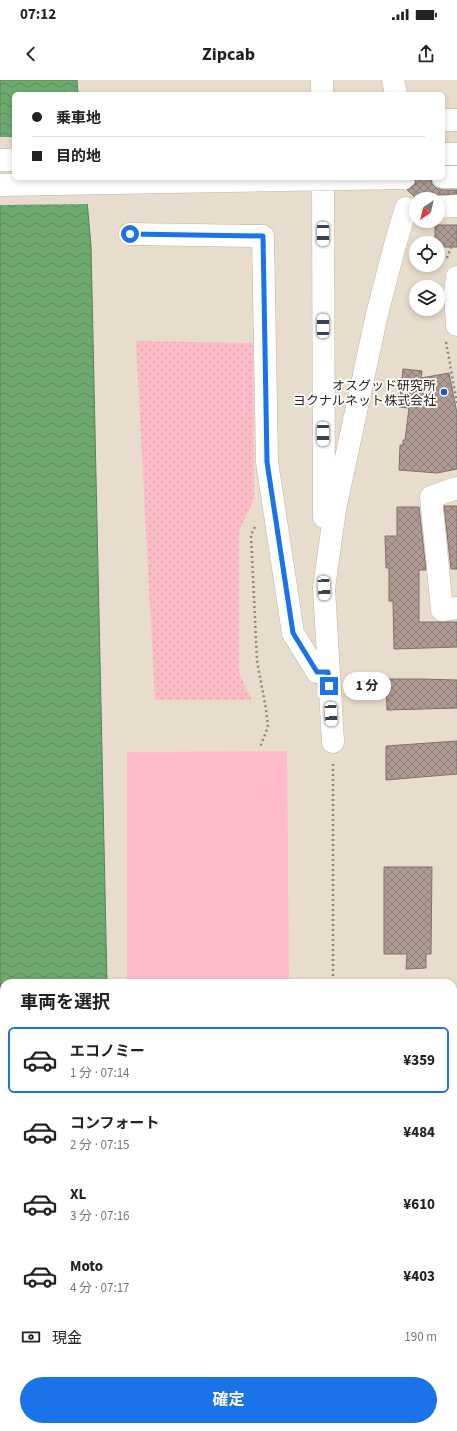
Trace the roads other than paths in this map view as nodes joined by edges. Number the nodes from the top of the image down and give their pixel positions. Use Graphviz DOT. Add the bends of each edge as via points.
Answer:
graph roads {
  1 [pos="322,80"];
  2 [pos="392,80"];
  3 [pos="322,92"];
  4 [pos="395,92"];
  5 [pos="445,120"];
  6 [pos="457,120"];
  7 [pos="445,154"];
  8 [pos="457,154"];
  9 [pos="0,160"];
  10 [pos="12,160"];
  11 [pos="445,177"];
  12 [pos="457,177"];
  13 [pos="289,180"];
  14 [pos="322,180"];
  15 [pos="405,180"];
  16 [pos="0,185"];
  17 [pos="409,198"];
  18 [pos="457,206"];
  19 [pos="445,207"];
  20 [pos="409,213"];
  21 [pos="130,234"];
  22 [pos="457,278"];
  23 [pos="457,324"];
  24 [pos="457,488"];
  25 [pos="324,588"];
  26 [pos="457,608"];
  27 [pos="328,672"];
  28 [pos="332,742"];
  1 -- 3 [label="street"];
  2 -- 4 [label="street"];
  5 -- 6 [label="street"];
  7 -- 8 [label="street"];
  9 -- 10 [label="street"];
  11 -- 12 [label="street"];
  13 -- 16 [label="street, bridge"];
  14 -- 25 [label="street"];
  15 -- 17 [label="street"];
  18 -- 19 [label="street"];
  20 -- 25 [label="street" via="395,245 376,314 335,509"];
  21 -- 27 [label="street" via="263,236 267,462 278,537 293,633 317,672"];
  22 -- 23 [label="street" via="454,293"];
  24 -- 26 [label="street" via="431,497 442,610"];
  25 -- 27 [label="street"];
  27 -- 28 [label="street"];
}
